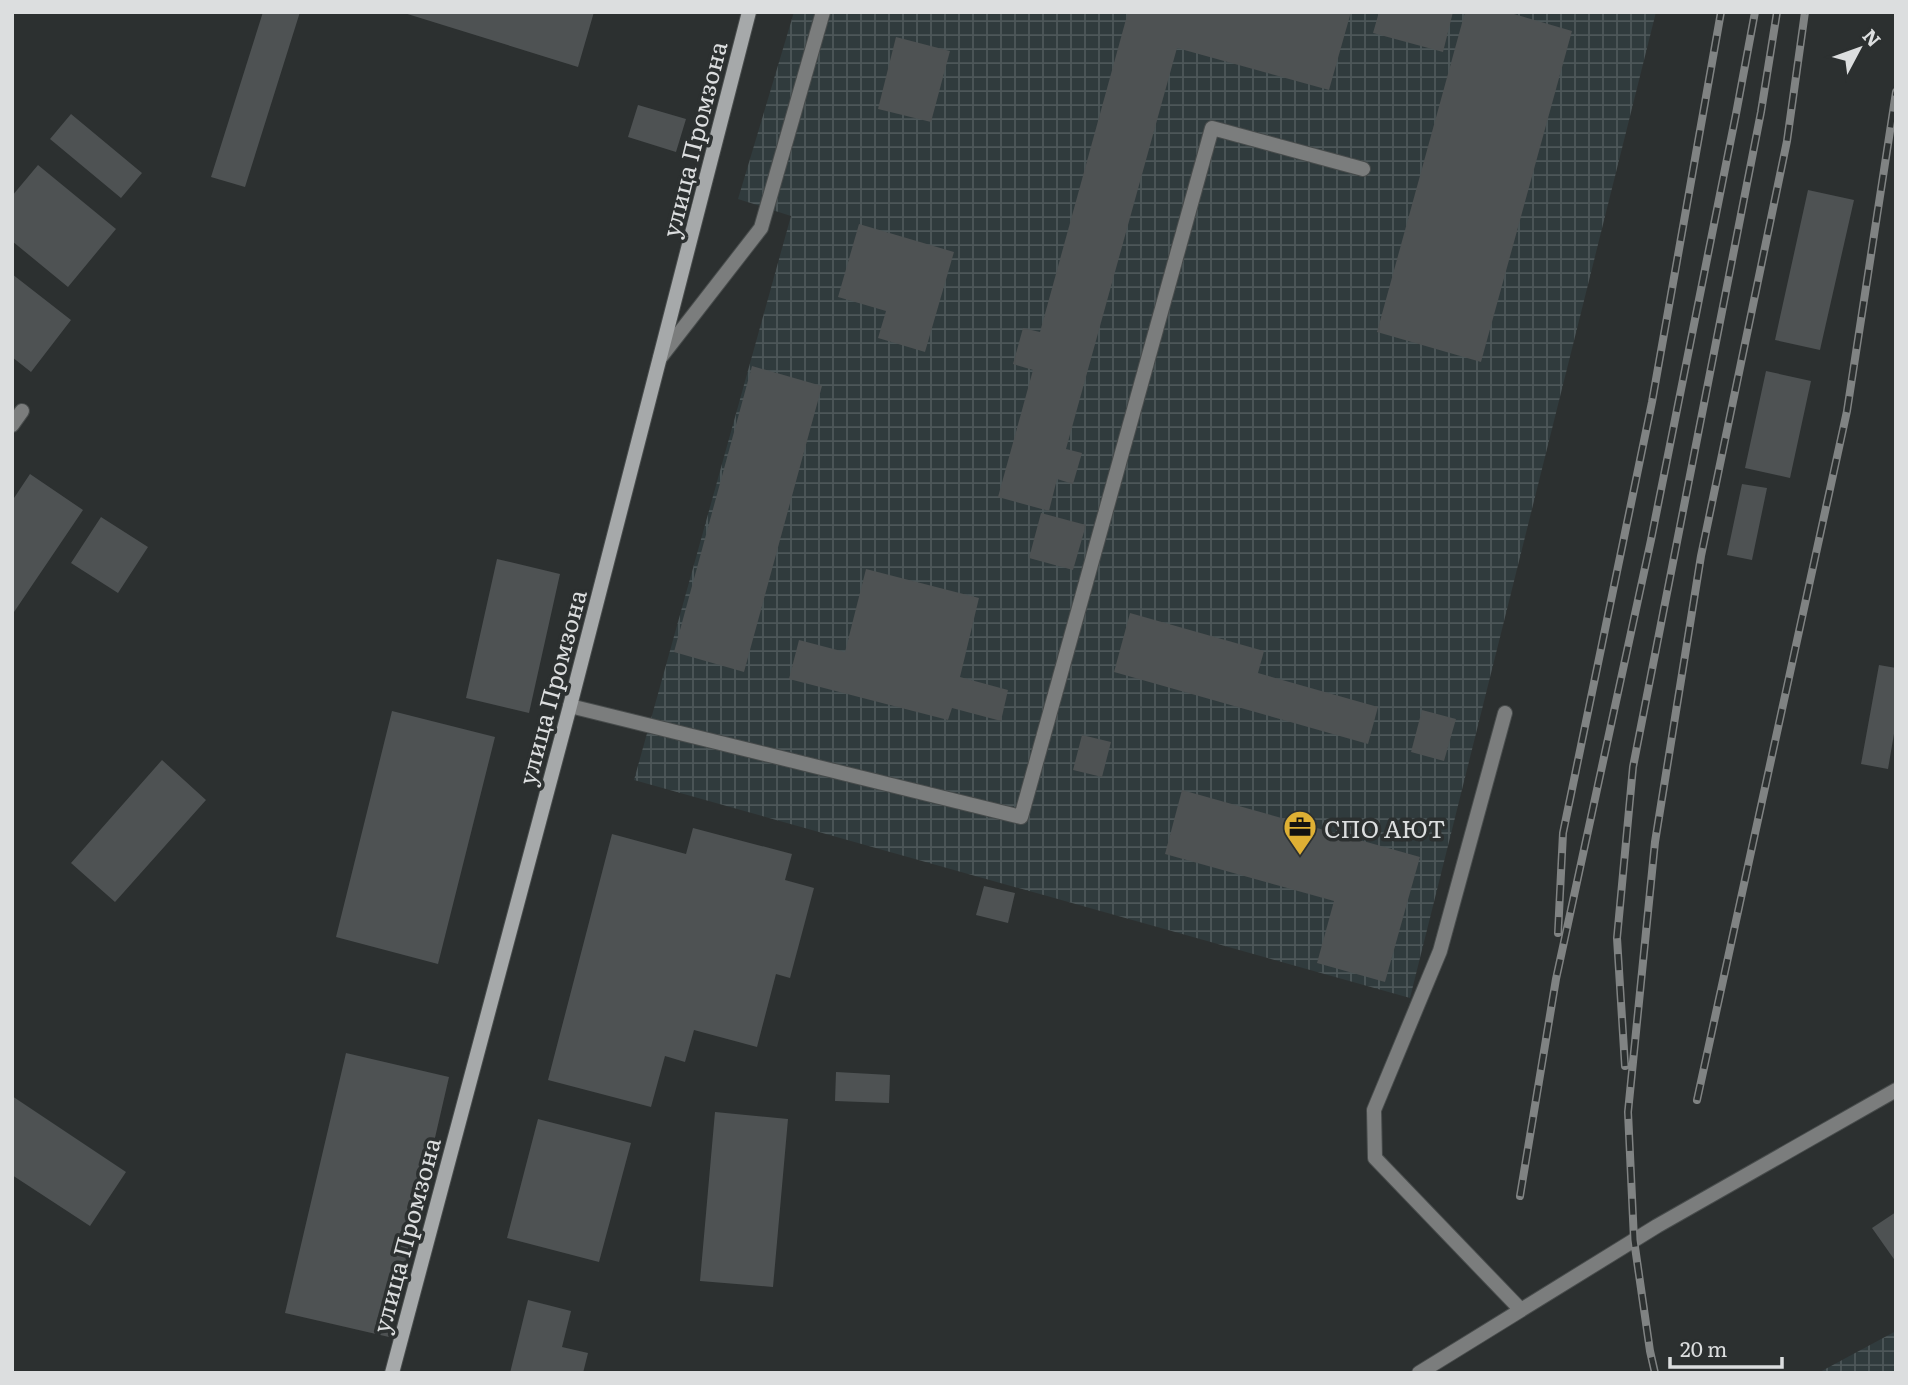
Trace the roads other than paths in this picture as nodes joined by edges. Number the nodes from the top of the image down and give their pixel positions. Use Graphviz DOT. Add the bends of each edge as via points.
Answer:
graph roads {
  1 [pos="749,12"];
  2 [pos="823,12"];
  3 [pos="1363,169"];
  4 [pos="660,358"];
  5 [pos="22,411"];
  6 [pos="12,425"];
  7 [pos="570,706"];
  8 [pos="1505,713"];
  9 [pos="1896,1090"];
  10 [pos="1521,1310"];
  11 [pos="392,1373"];
  12 [pos="1419,1373"];
  1 -- 4 [label="main road, улица Промзона"];
  2 -- 4 [label="street" via="761,228"];
  3 -- 7 [label="street" via="1212,128 1021,817"];
  4 -- 7 [label="main road, улица Промзона"];
  5 -- 6 [label="street"];
  7 -- 11 [label="main road, улица Промзона"];
  8 -- 10 [label="street" via="1440,951 1374,1110 1375,1158"];
  9 -- 10 [label="street" via="1657,1226"];
  10 -- 12 [label="street"];
}
